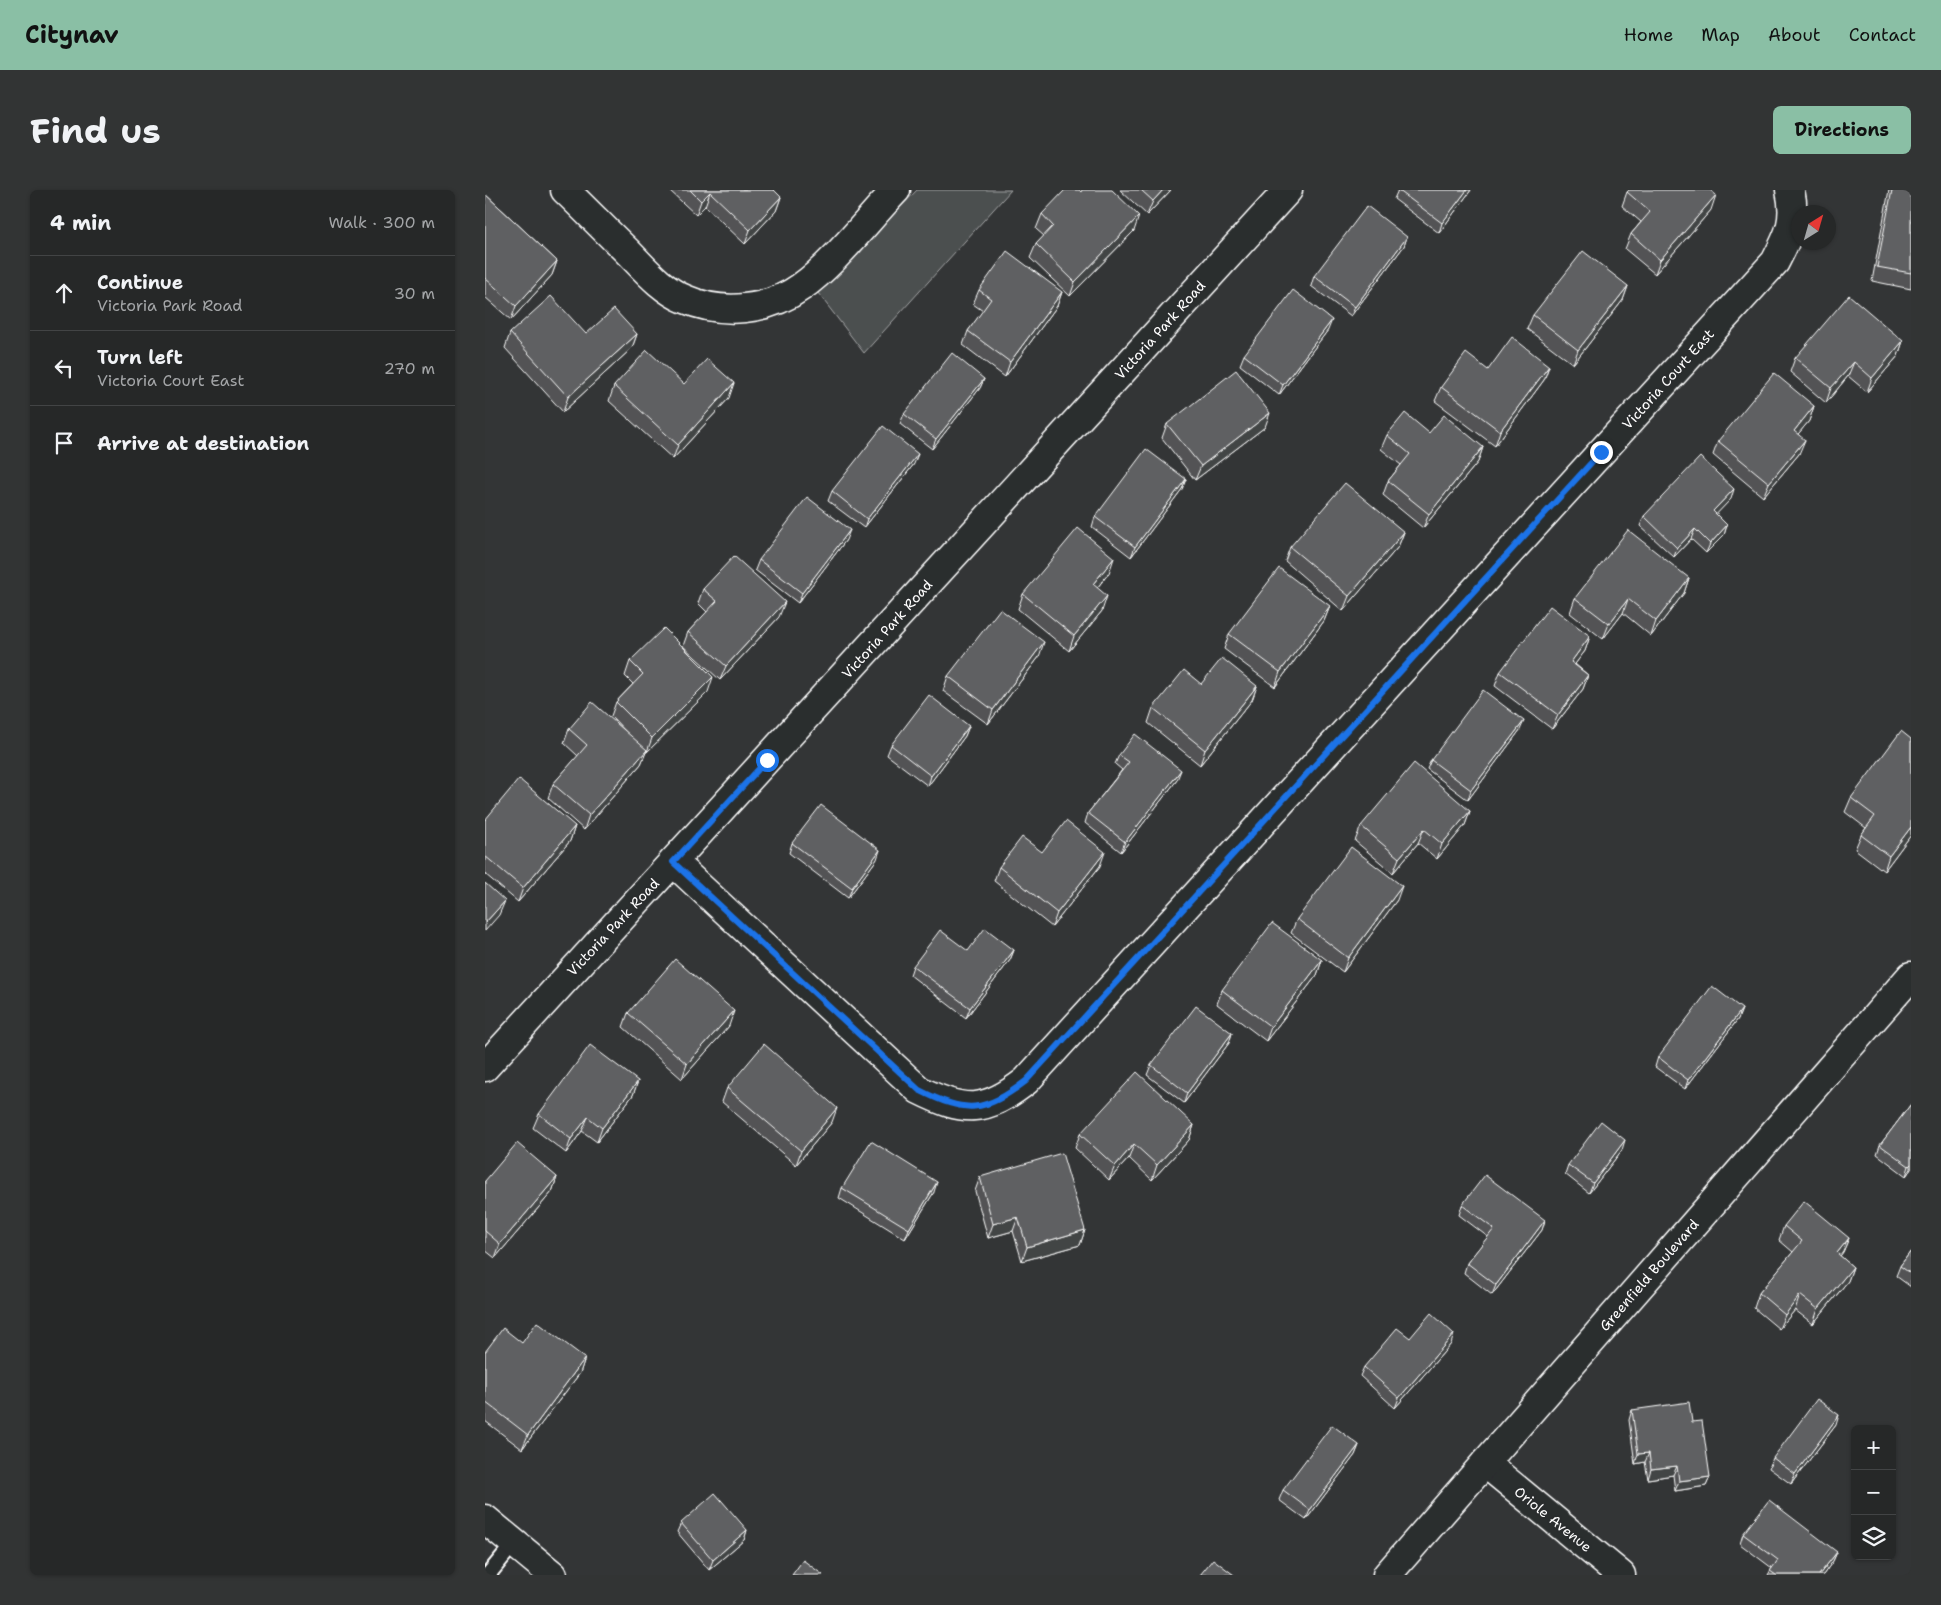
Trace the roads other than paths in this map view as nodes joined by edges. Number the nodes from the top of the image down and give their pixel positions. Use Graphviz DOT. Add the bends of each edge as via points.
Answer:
graph roads {
  1 [pos="565,190"];
  2 [pos="896,190"];
  3 [pos="1288,190"];
  4 [pos="1790,190"];
  5 [pos="673,862"];
  6 [pos="1911,976"];
  7 [pos="485,1067"];
  8 [pos="1485,1463"];
  9 [pos="485,1519"];
  10 [pos="514,1543"];
  11 [pos="488,1575"];
  12 [pos="553,1575"];
  13 [pos="1387,1575"];
  14 [pos="1621,1575"];
  1 -- 2 [label="street" via="657,281 685,299 717,308 776,302 801,287"];
  3 -- 5 [label="street, Victoria Park Road"];
  4 -- 5 [label="street, Victoria Court East" via="1794,207 1791,230 1775,262 1026,1081 1004,1098 975,1107 946,1104 919,1090"];
  5 -- 7 [label="street, Victoria Park Road"];
  6 -- 8 [label="street, Greenfield Boulevard"];
  8 -- 13 [label="street, Greenfield Boulevard"];
  8 -- 14 [label="street, Oriole Avenue"];
  9 -- 10 [label="street"];
  10 -- 11 [label="lane"];
  10 -- 12 [label="street"];
}
